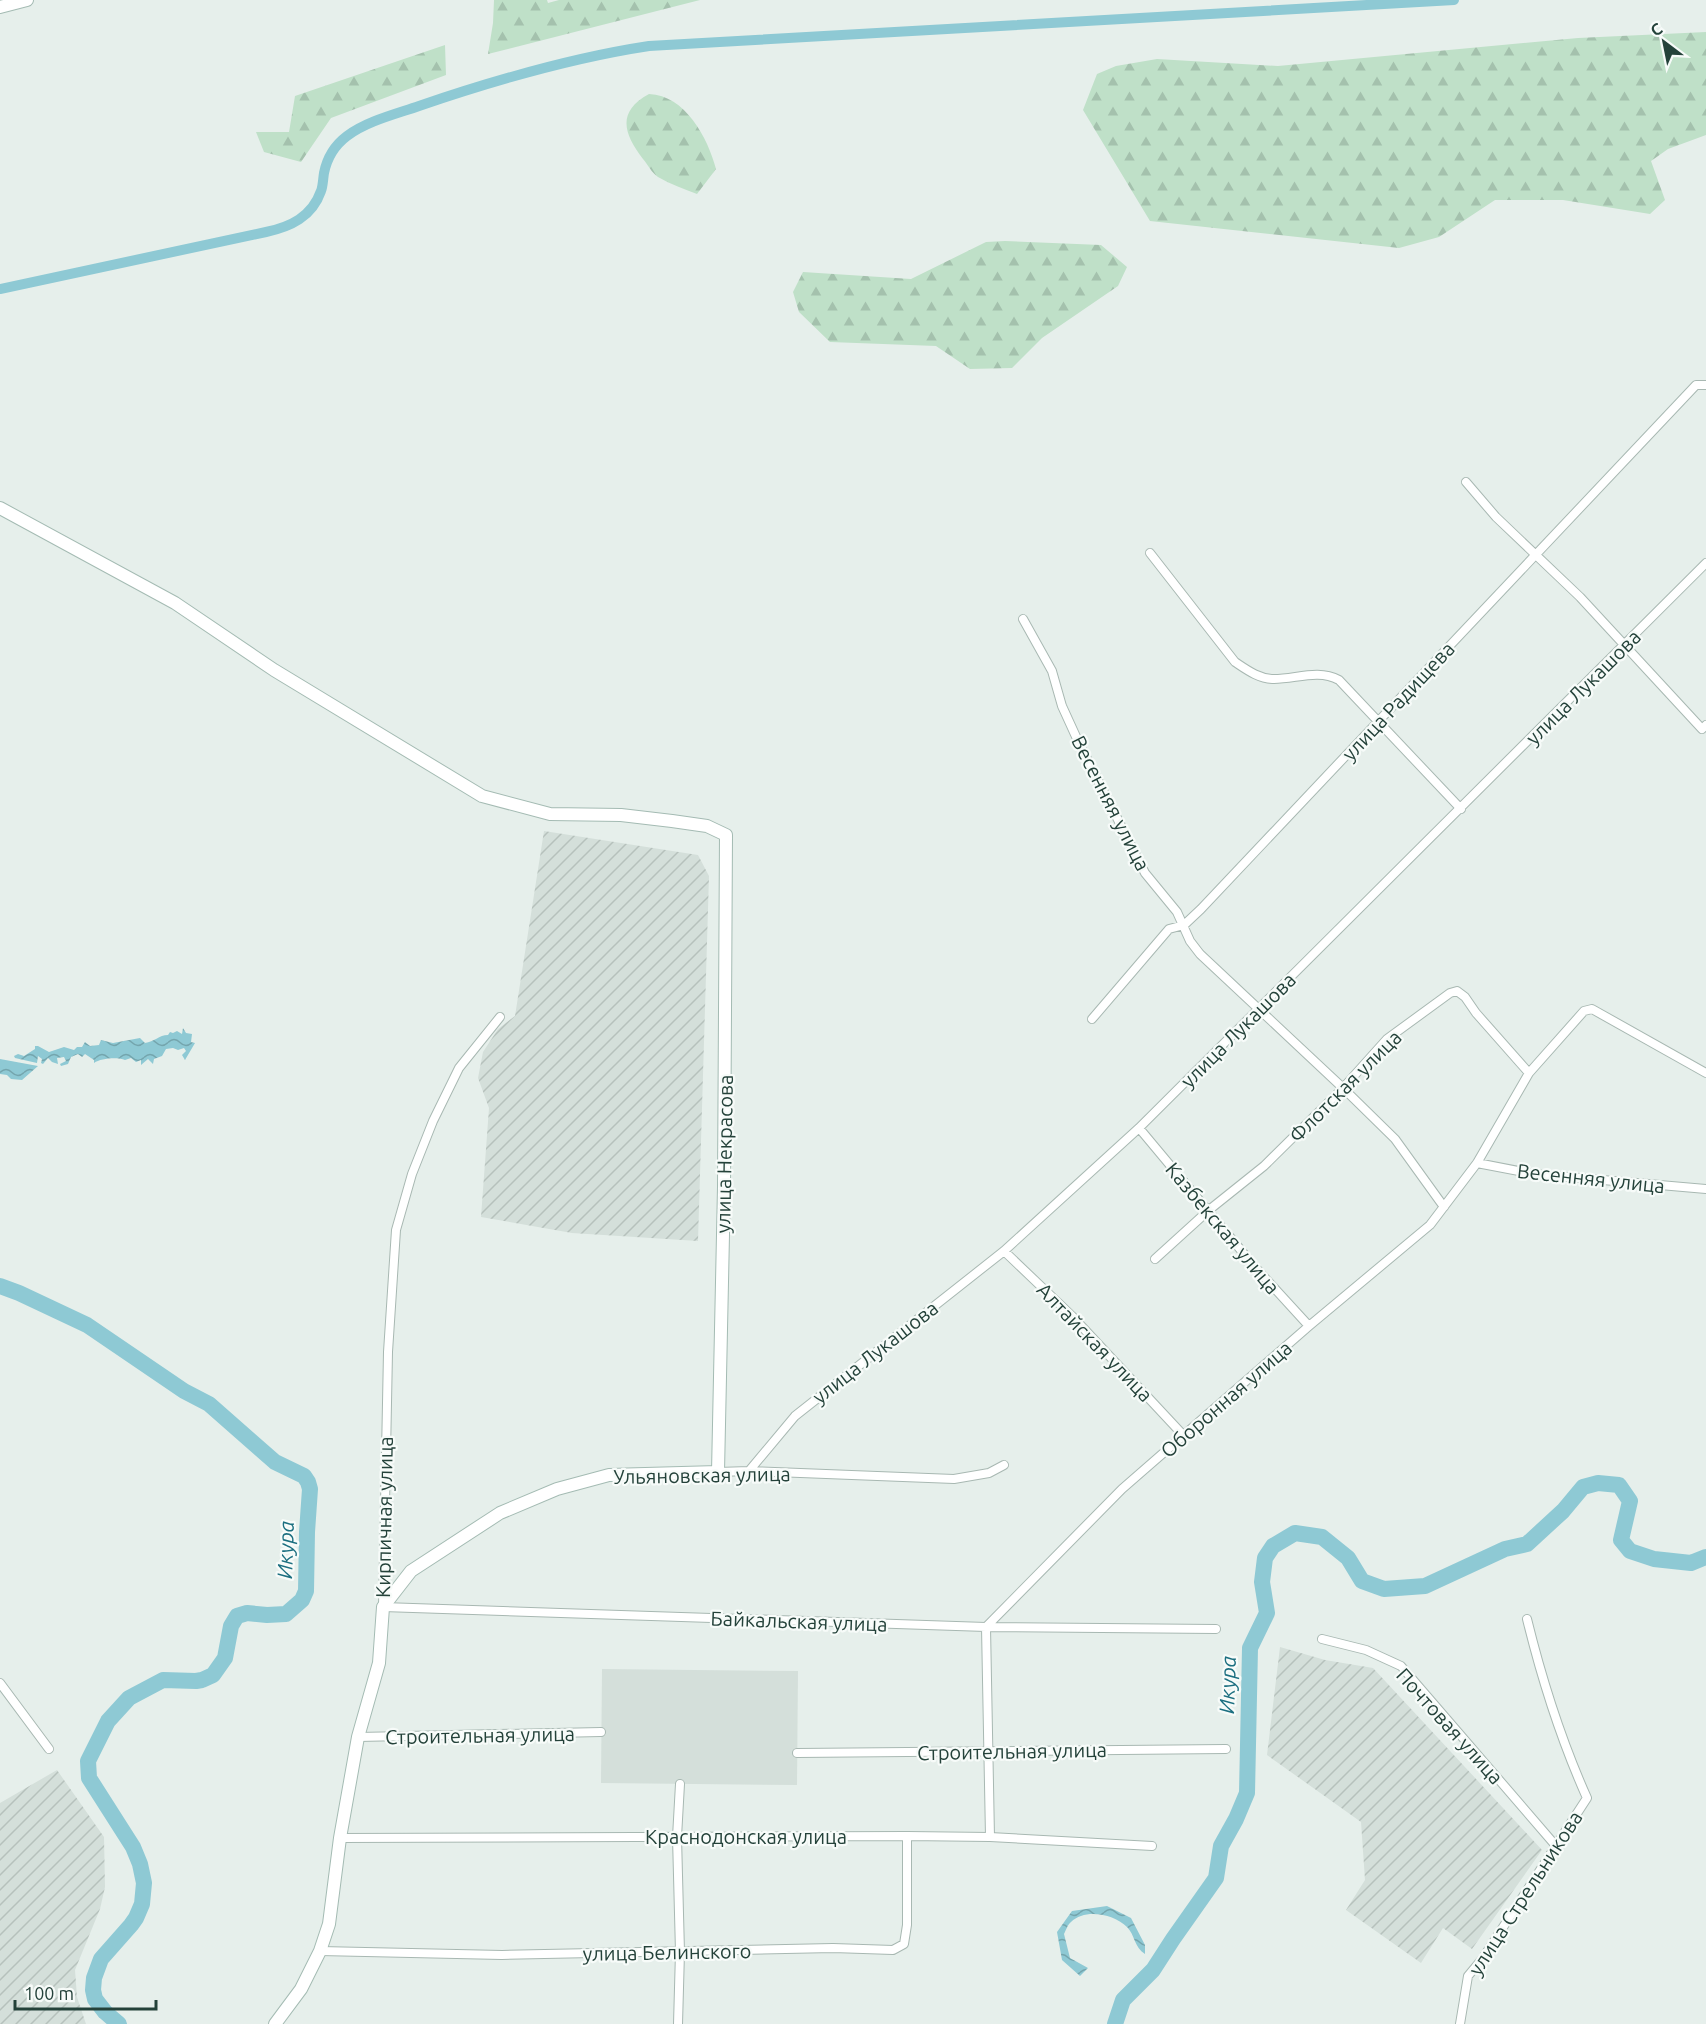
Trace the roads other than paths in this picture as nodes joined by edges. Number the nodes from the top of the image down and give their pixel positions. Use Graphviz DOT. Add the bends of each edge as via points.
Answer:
graph roads {
  1 [pos="27,0"];
  2 [pos="0,7"];
  3 [pos="1706,385"];
  4 [pos="1466,482"];
  5 [pos="0,508"];
  6 [pos="1150,553"];
  7 [pos="1537,554"];
  8 [pos="1706,564"];
  9 [pos="1023,619"];
  10 [pos="1625,646"];
  11 [pos="1380,721"];
  12 [pos="1704,727"];
  13 [pos="1461,809"];
  14 [pos="1184,925"];
  15 [pos="1258,1011"];
  16 [pos="500,1017"];
  17 [pos="1092,1019"];
  18 [pos="1529,1073"];
  19 [pos="1706,1073"];
  20 [pos="1343,1088"];
  21 [pos="1139,1128"];
  22 [pos="1478,1163"];
  23 [pos="1706,1189"];
  24 [pos="1444,1207"];
  25 [pos="1209,1210"];
  26 [pos="1004,1251"];
  27 [pos="1155,1258"];
  28 [pos="1309,1326"];
  29 [pos="1184,1436"];
  30 [pos="1004,1465"];
  31 [pos="749,1471"];
  32 [pos="718,1472"];
  33 [pos="383,1607"];
  34 [pos="1527,1619"];
  35 [pos="986,1627"];
  36 [pos="1216,1629"];
  37 [pos="1322,1639"];
  38 [pos="0,1683"];
  39 [pos="601,1732"];
  40 [pos="358,1737"];
  41 [pos="49,1749"];
  42 [pos="1226,1749"];
  43 [pos="989,1751"];
  44 [pos="797,1753"];
  45 [pos="680,1784"];
  46 [pos="907,1836"];
  47 [pos="676,1837"];
  48 [pos="990,1837"];
  49 [pos="340,1838"];
  50 [pos="1152,1846"];
  51 [pos="1556,1846"];
  52 [pos="320,1951"];
  53 [pos="680,1952"];
  54 [pos="275,2024"];
  55 [pos="678,2024"];
  56 [pos="1460,2024"];
  1 -- 2 [label="street"];
  3 -- 7 [label="street, улица Радищева" via="1696,385"];
  4 -- 7 [label="street" via="1503,524"];
  5 -- 32 [label="street, улица Некрасова" via="175,603 274,670 482,796 550,813 672,821 707,826 726,835"];
  6 -- 11 [label="street" via="1235,662 1273,680 1330,675"];
  7 -- 10 [label="street"];
  7 -- 11 [label="street, улица Радищева"];
  8 -- 10 [label="street, улица Лукашова"];
  9 -- 14 [label="street, Весенняя улица" via="1052,670 1078,741 1145,873"];
  10 -- 12 [label="street"];
  10 -- 13 [label="street, улица Лукашова"];
  11 -- 13 [label="street"];
  11 -- 14 [label="street, улица Радищева"];
  13 -- 15 [label="street, улица Лукашова"];
  14 -- 15 [label="street, Весенняя улица" via="1200,954"];
  14 -- 17 [label="street, улица Радищева" via="1169,930"];
  15 -- 20 [label="street, Весенняя улица"];
  15 -- 21 [label="street, улица Лукашова"];
  16 -- 33 [label="street, Кирпичная улица" via="459,1068 438,1110 412,1174 396,1230 388,1352"];
  18 -- 19 [label="street, Оборонная улица" via="1584,1011 1592,1009"];
  18 -- 20 [label="street, Флотская улица" via="1457,991 1441,998 1387,1040"];
  18 -- 22 [label="street, Оборонная улица"];
  20 -- 24 [label="street, Весенняя улица" via="1395,1139"];
  20 -- 25 [label="street, Флотская улица" via="1264,1166"];
  21 -- 25 [label="street, Казбекская улица"];
  21 -- 26 [label="street, улица Лукашова"];
  22 -- 23 [label="street, Весенняя улица" via="1534,1174"];
  22 -- 24 [label="street, Оборонная улица"];
  24 -- 28 [label="street, Оборонная улица" via="1430,1225"];
  25 -- 27 [label="street, Флотская улица"];
  25 -- 28 [label="street, Казбекская улица"];
  26 -- 29 [label="street, Алтайская улица" via="1072,1316"];
  26 -- 31 [label="street, улица Лукашова" via="795,1416"];
  28 -- 29 [label="street, Оборонная улица"];
  29 -- 35 [label="street, Оборонная улица" via="1122,1489"];
  30 -- 31 [label="street, Ульяновская улица" via="989,1473 954,1479"];
  31 -- 32 [label="street, Ульяновская улица"];
  32 -- 33 [label="street, Ульяновская улица" via="609,1475 557,1490 500,1513 411,1571"];
  33 -- 35 [label="street, Байкальская улица"];
  33 -- 40 [label="street, Кирпичная улица" via="379,1663"];
  34 -- 51 [label="street, улица Стрельникова" via="1567,1754 1587,1798"];
  35 -- 36 [label="street, Байкальская улица"];
  35 -- 43 [label="street"];
  37 -- 51 [label="street, Почтовая улица" via="1366,1650 1401,1666"];
  38 -- 41 [label="street"];
  39 -- 40 [label="street, Строительная улица"];
  40 -- 49 [label="street, Кирпичная улица"];
  42 -- 43 [label="street, Строительная улица"];
  43 -- 44 [label="street, Строительная улица"];
  43 -- 48 [label="street"];
  45 -- 47 [label="street"];
  46 -- 47 [label="street, Краснодонская улица"];
  46 -- 48 [label="street, Краснодонская улица"];
  46 -- 53 [label="street, улица Белинского" via="907,1925 904,1944 893,1950 833,1947"];
  47 -- 49 [label="street, Краснодонская улица"];
  47 -- 53 [label="street"];
  48 -- 50 [label="street, Краснодонская улица"];
  49 -- 52 [label="street, Кирпичная улица" via="329,1924"];
  51 -- 56 [label="street, улица Стрельникова" via="1468,1976"];
  52 -- 53 [label="street, улица Белинского" via="502,1955"];
  52 -- 54 [label="street, Кирпичная улица" via="301,1989"];
  53 -- 55 [label="street"];
}
